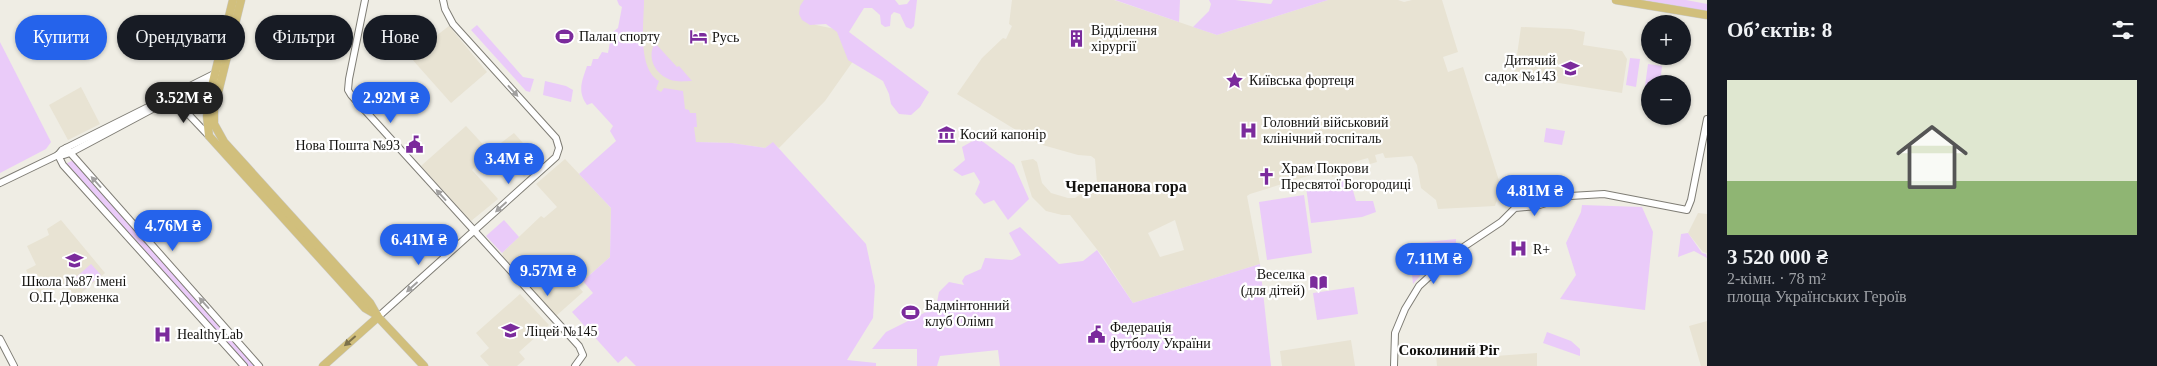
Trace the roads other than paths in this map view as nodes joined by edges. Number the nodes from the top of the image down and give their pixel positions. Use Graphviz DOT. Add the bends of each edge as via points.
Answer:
graph roads {
  1 [pos="233,0"];
  2 [pos="241,0"];
  3 [pos="365,0"];
  4 [pos="443,0"];
  5 [pos="1616,0"];
  6 [pos="1707,15"];
  7 [pos="217,76"];
  8 [pos="172,96"];
  9 [pos="1707,120"];
  10 [pos="209,136"];
  11 [pos="68,150"];
  12 [pos="58,154"];
  13 [pos="0,183"];
  14 [pos="474,231"];
  15 [pos="378,316"];
  16 [pos="0,339"];
  17 [pos="14,366"];
  18 [pos="244,366"];
  19 [pos="259,366"];
  20 [pos="323,366"];
  21 [pos="424,366"];
  22 [pos="575,366"];
  23 [pos="1394,366"];
  1 -- 7 [label="main road"];
  2 -- 7 [label="main road"];
  14 -- 3 [label="main road, one-way" via="348,90"];
  4 -- 14 [label="main road, one-way" via="453,24 556,138 559,148 556,157"];
  5 -- 6 [label="main road"];
  7 -- 8 [label="main road"];
  7 -- 10 [label="main road" via="207,116"];
  7 -- 15 [label="main road" via="214,124 219,134 370,303"];
  8 -- 10 [label="main road"];
  8 -- 11 [label="main road"];
  9 -- 23 [label="main road" via="1687,210 1604,194 1570,196 1536,206 1515,208 1502,222 1456,252 1419,286 1395,333"];
  10 -- 15 [label="main road" via="365,308"];
  11 -- 12 [label="main road" via="64,155"];
  19 -- 11 [label="main road, one-way"];
  12 -- 13 [label="main road"];
  12 -- 18 [label="main road" via="63,166"];
  14 -- 15 [label="main road, one-way"];
  14 -- 22 [label="main road" via="579,346 583,355"];
  15 -- 20 [label="main road, one-way"];
  15 -- 21 [label="main road"];
  16 -- 17 [label="main road"];
}
